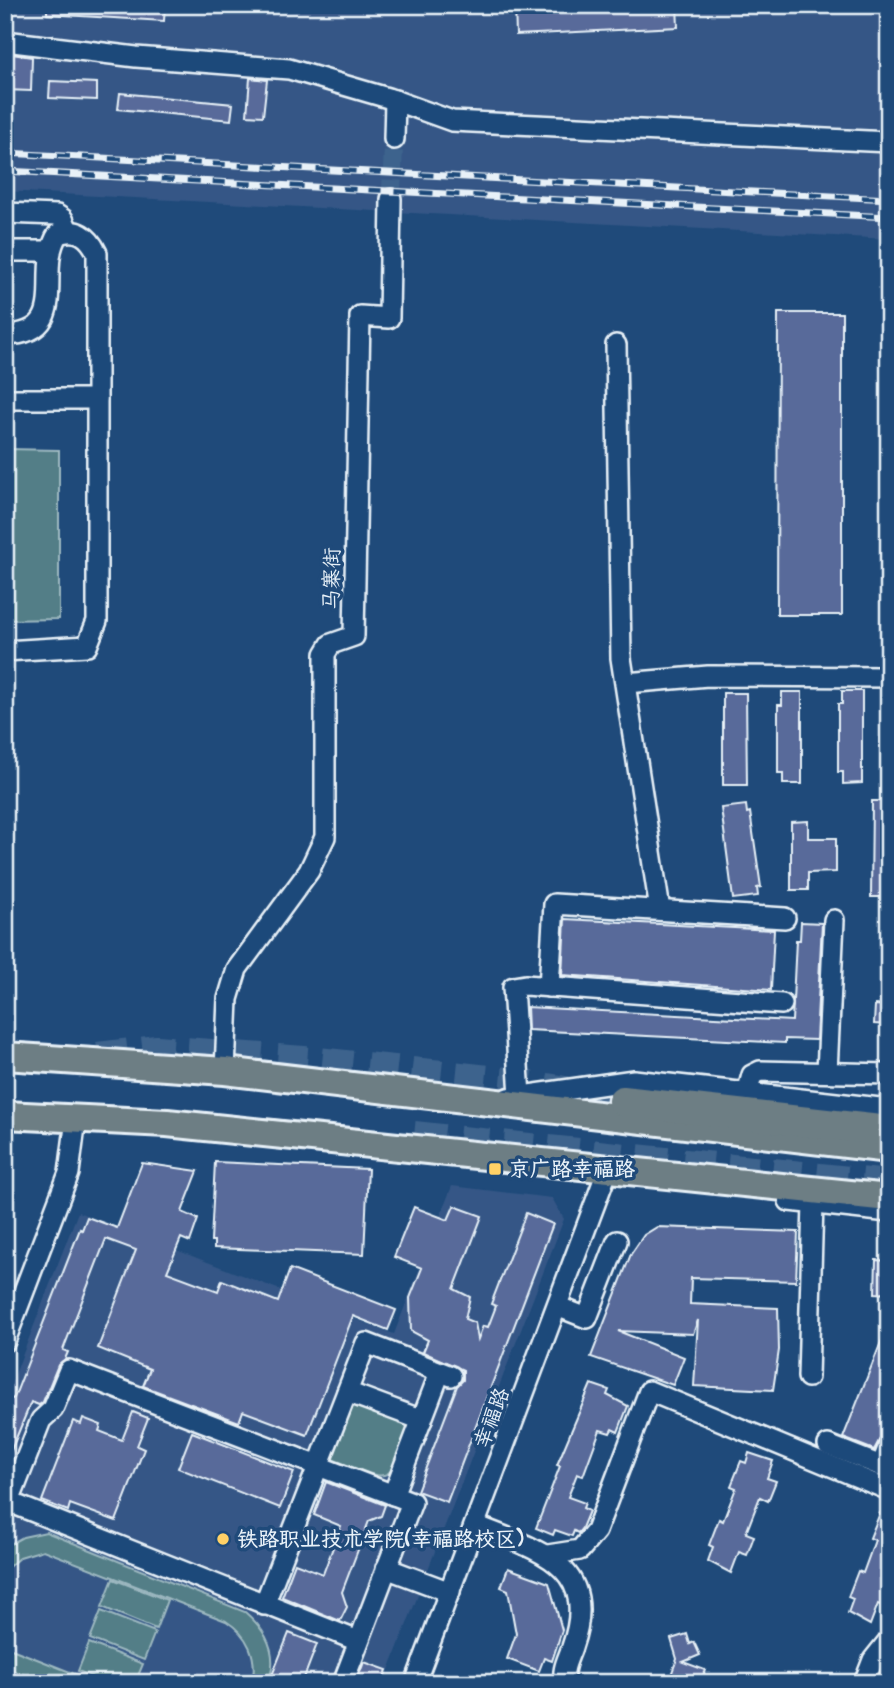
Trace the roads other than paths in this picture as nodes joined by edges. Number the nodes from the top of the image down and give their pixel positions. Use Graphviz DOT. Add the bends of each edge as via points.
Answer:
graph roads {
  1 [pos="5,41"];
  2 [pos="395,100"];
  3 [pos="394,139"];
  4 [pos="889,142"];
  5 [pos="391,199"];
  6 [pos="5,213"];
  7 [pos="68,230"];
  8 [pos="5,251"];
  9 [pos="50,251"];
  10 [pos="5,335"];
  11 [pos="616,345"];
  12 [pos="97,398"];
  13 [pos="5,399"];
  14 [pos="5,651"];
  15 [pos="889,677"];
  16 [pos="626,683"];
  17 [pos="660,910"];
  18 [pos="785,918"];
  19 [pos="834,920"];
  20 [pos="549,987"];
  21 [pos="782,1004"];
  22 [pos="5,1056"];
  23 [pos="225,1071"];
  24 [pos="827,1072"];
  25 [pos="889,1074"];
  26 [pos="747,1093"];
  27 [pos="520,1096"];
  28 [pos="623,1101"];
  29 [pos="485,1102"];
  30 [pos="889,1109"];
  31 [pos="5,1115"];
  32 [pos="76,1119"];
  33 [pos="889,1131"];
  34 [pos="889,1149"];
  35 [pos="608,1169"];
  36 [pos="889,1198"];
  37 [pos="789,1201"];
  38 [pos="813,1203"];
  39 [pos="889,1212"];
  40 [pos="617,1241"];
  41 [pos="559,1307"];
  42 [pos="5,1341"];
  43 [pos="808,1377"];
  44 [pos="347,1392"];
  45 [pos="422,1420"];
  46 [pos="828,1445"];
  47 [pos="889,1446"];
  48 [pos="319,1466"];
  49 [pos="885,1467"];
  50 [pos="889,1490"];
  51 [pos="393,1495"];
  52 [pos="475,1525"];
  53 [pos="548,1555"];
  54 [pos="386,1568"];
  55 [pos="450,1592"];
  56 [pos="264,1605"];
  57 [pos="889,1640"];
  58 [pos="359,1641"];
  59 [pos="342,1683"];
  60 [pos="415,1683"];
  61 [pos="565,1683"];
  62 [pos="864,1683"];
  1 -- 2 [label="street" via="289,69"];
  2 -- 3 [label="street"];
  2 -- 4 [label="street" via="452,121"];
  5 -- 23 [label="street, 马寨街" via="389,318 360,316 354,636 331,644 326,654 325,837 309,871 237,969 228,999"];
  6 -- 7 [label="street" via="57,215"];
  7 -- 9 [label="street" via="58,234"];
  7 -- 12 [label="street" via="91,240 97,253"];
  8 -- 9 [label="street"];
  9 -- 10 [label="street" via="46,315 37,328 22,335"];
  11 -- 16 [label="street" via="621,658"];
  12 -- 13 [label="street"];
  12 -- 14 [label="street" via="97,621 92,639 78,648"];
  15 -- 16 [label="street" via="708,676"];
  16 -- 17 [label="street"];
  17 -- 18 [label="street"];
  17 -- 20 [label="street" via="554,904"];
  19 -- 24 [label="street"];
  20 -- 21 [label="street"];
  20 -- 27 [label="street" via="513,987"];
  22 -- 23 [label="main road"];
  23 -- 29 [label="main road"];
  24 -- 25 [label="street"];
  24 -- 26 [label="street" via="760,1071 752,1075"];
  26 -- 27 [label="street" via="634,1080"];
  26 -- 30 [label="street"];
  27 -- 29 [label="street"];
  28 -- 33 [label="highway"];
  29 -- 34 [label="main road"];
  31 -- 32 [label="main road"];
  32 -- 35 [label="main road" via="167,1123"];
  32 -- 42 [label="street" via="69,1173"];
  35 -- 36 [label="main road"];
  35 -- 41 [label="street, 幸福路"];
  37 -- 38 [label="street"];
  38 -- 39 [label="street"];
  38 -- 43 [label="street"];
  40 -- 41 [label="street" via="587,1318"];
  41 -- 52 [label="street, 幸福路"];
  44 -- 45 [label="street"];
  44 -- 45 [label="street" via="366,1343 446,1373"];
  44 -- 48 [label="street"];
  45 -- 51 [label="street"];
  46 -- 49 [label="street"];
  47 -- 49 [label="street"];
  48 -- 51 [label="street"];
  48 -- 56 [label="street"];
  48 -- 56 [label="street" via="69,1370 53,1409 41,1420 9,1502"];
  50 -- 53 [label="street" via="649,1391 596,1531 580,1550"];
  51 -- 54 [label="street" via="412,1502"];
  52 -- 53 [label="street"];
  52 -- 55 [label="street, 幸福路"];
  53 -- 61 [label="street" via="567,1575 580,1606 580,1623 563,1673"];
  54 -- 55 [label="street"];
  54 -- 58 [label="street"];
  55 -- 60 [label="street, 幸福路"];
  56 -- 58 [label="street"];
  57 -- 62 [label="street" via="873,1660"];
  58 -- 59 [label="street"];
}
